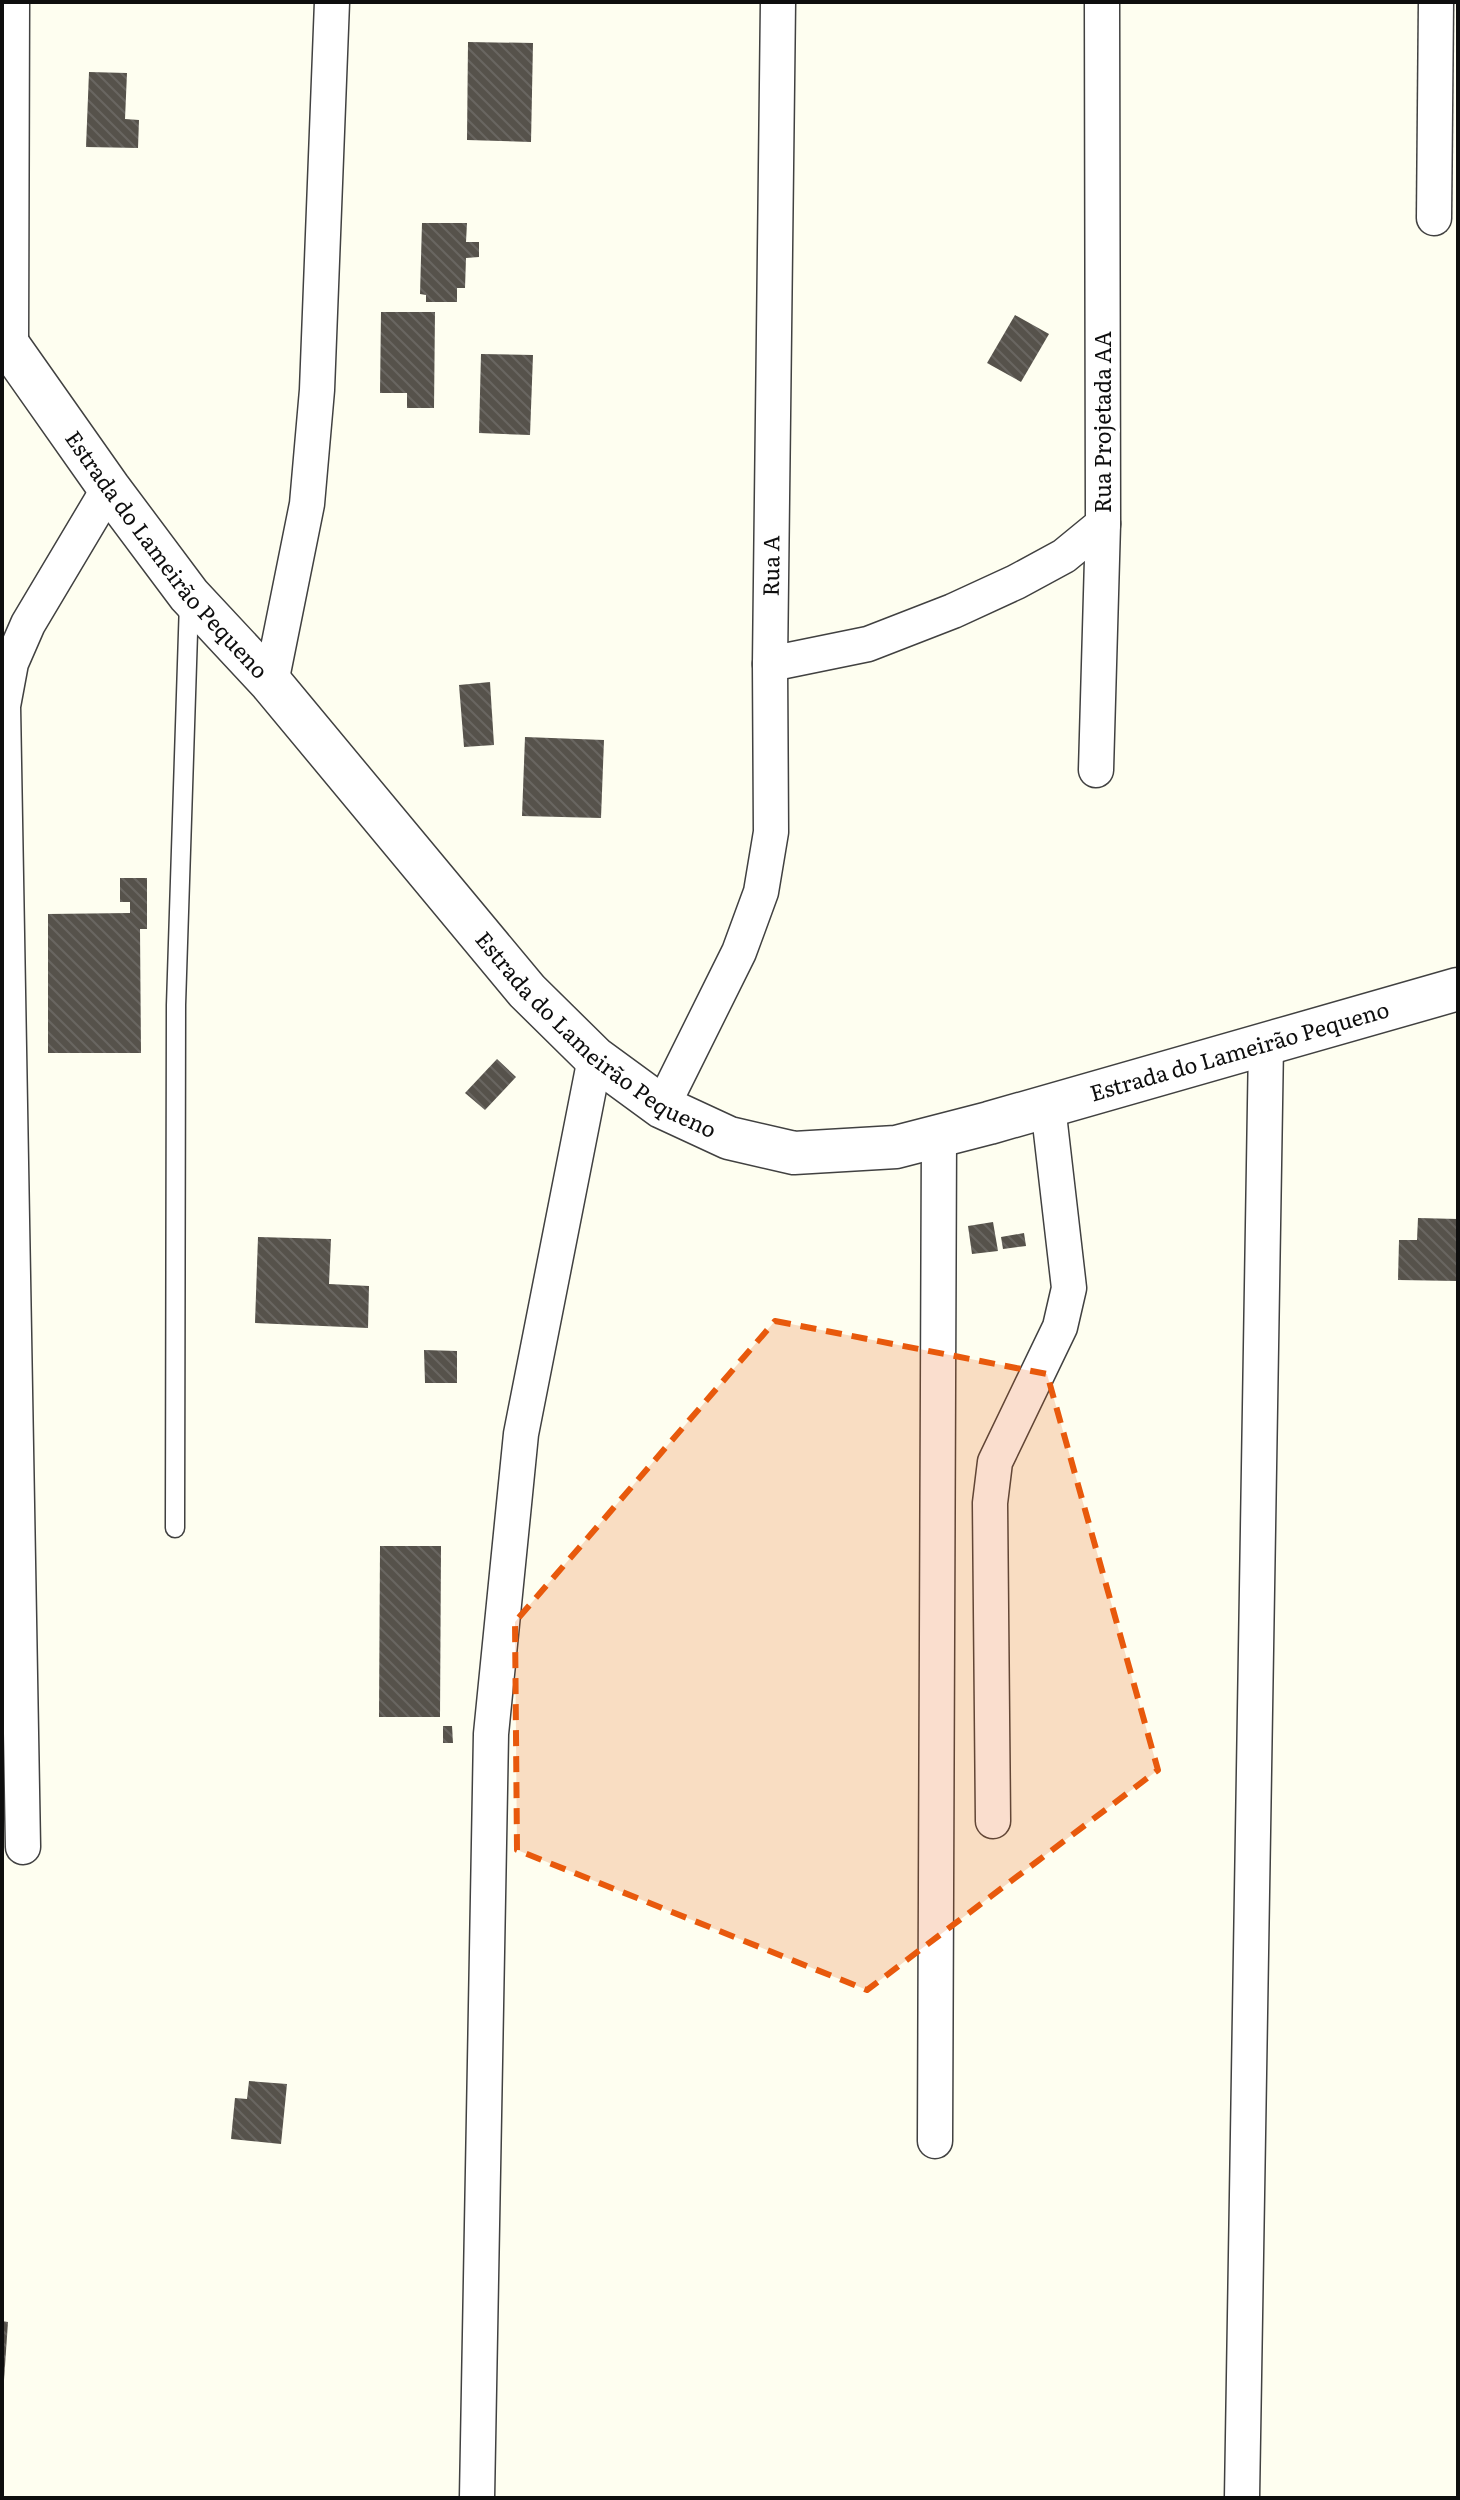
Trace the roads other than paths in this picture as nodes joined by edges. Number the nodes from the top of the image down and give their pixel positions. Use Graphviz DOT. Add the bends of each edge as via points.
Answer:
graph roads {
  1 [pos="12,2"];
  2 [pos="332,2"];
  3 [pos="778,2"];
  4 [pos="1102,2"];
  5 [pos="1436,2"];
  6 [pos="1434,218"];
  7 [pos="7,342"];
  8 [pos="109,488"];
  9 [pos="1103,524"];
  10 [pos="189,595"];
  11 [pos="770,664"];
  12 [pos="271,683"];
  13 [pos="1096,770"];
  14 [pos="1458,989"];
  15 [pos="1266,1044"];
  16 [pos="595,1058"];
  17 [pos="1048,1106"];
  18 [pos="662,1107"];
  19 [pos="939,1136"];
  20 [pos="175,1528"];
  21 [pos="993,1821"];
  22 [pos="23,1847"];
  23 [pos="935,2141"];
  24 [pos="477,2498"];
  25 [pos="1242,2498"];
  1 -- 7 [label="street"];
  2 -- 12 [label="street" via="317,390 307,504"];
  3 -- 11 [label="street, Rua A"];
  4 -- 9 [label="street, Rua Projetada AA"];
  5 -- 6 [label="street"];
  7 -- 8 [label="street, Estrada do Lameirão Pequeno"];
  8 -- 10 [label="street, Estrada do Lameirão Pequeno"];
  8 -- 22 [label="street" via="28,624 11,663 3,706"];
  9 -- 11 [label="street, Rua Projetada AA" via="1064,556 953,611 868,644"];
  9 -- 13 [label="street"];
  10 -- 12 [label="street, Estrada do Lameirão Pequeno"];
  10 -- 20 [label="lane" via="176,1005"];
  11 -- 18 [label="street, Rua A" via="771,832 761,892 739,952"];
  12 -- 16 [label="street, Estrada do Lameirão Pequeno" via="527,991"];
  14 -- 15 [label="street, Estrada do Lameirão Pequeno"];
  15 -- 17 [label="street, Estrada do Lameirão Pequeno"];
  15 -- 25 [label="street"];
  16 -- 18 [label="street, Estrada do Lameirão Pequeno"];
  16 -- 24 [label="street" via="521,1434 491,1734"];
  17 -- 19 [label="street, Estrada do Lameirão Pequeno"];
  17 -- 21 [label="street" via="1069,1288 1060,1327 995,1462 990,1503"];
  18 -- 19 [label="street, Estrada do Lameirão Pequeno" via="729,1138 794,1153 896,1147"];
  19 -- 23 [label="street"];
}
